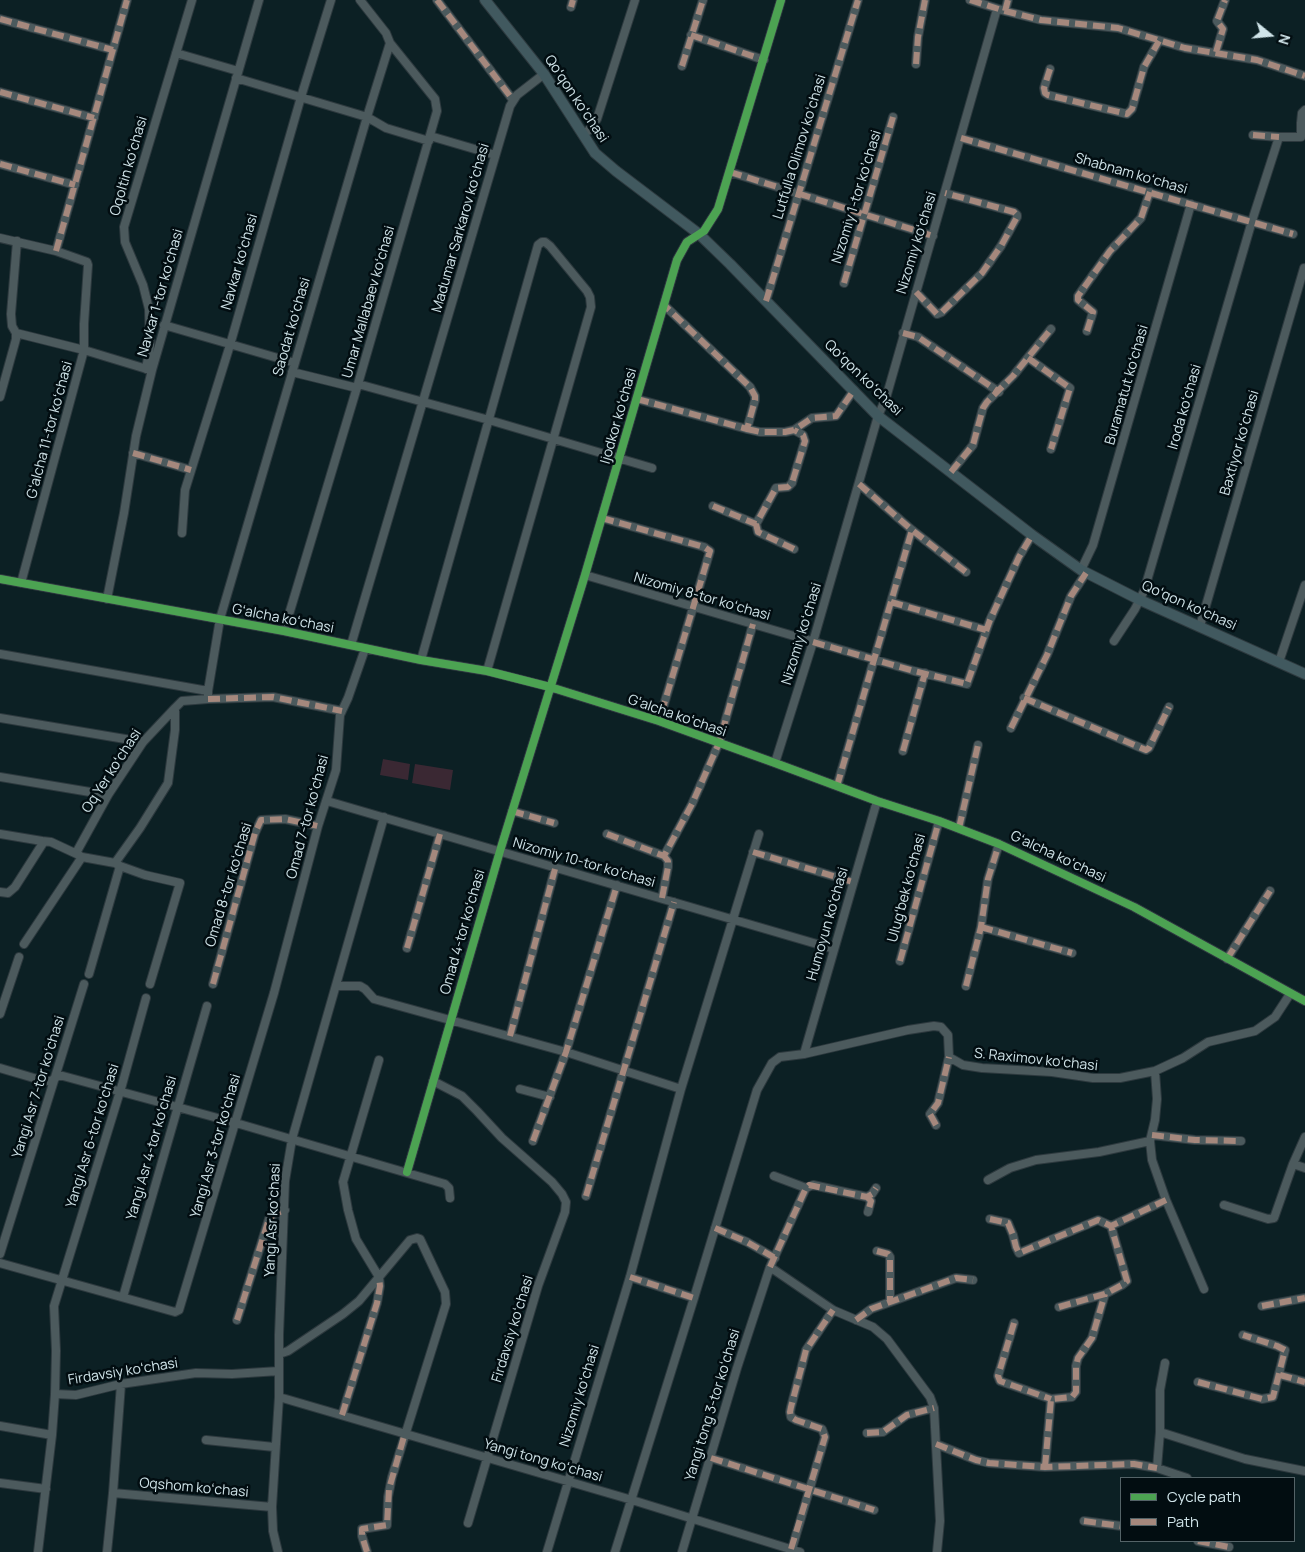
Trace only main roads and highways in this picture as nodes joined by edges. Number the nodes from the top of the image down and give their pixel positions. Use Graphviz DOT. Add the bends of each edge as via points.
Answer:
graph roads {
  1 [pos="485,0"];
  2 [pos="1305,674"];
  1 -- 2 [label="main road, Qoʻqon koʻchasi" via="544,74 595,153 699,234 878,416 1084,572"];
}
